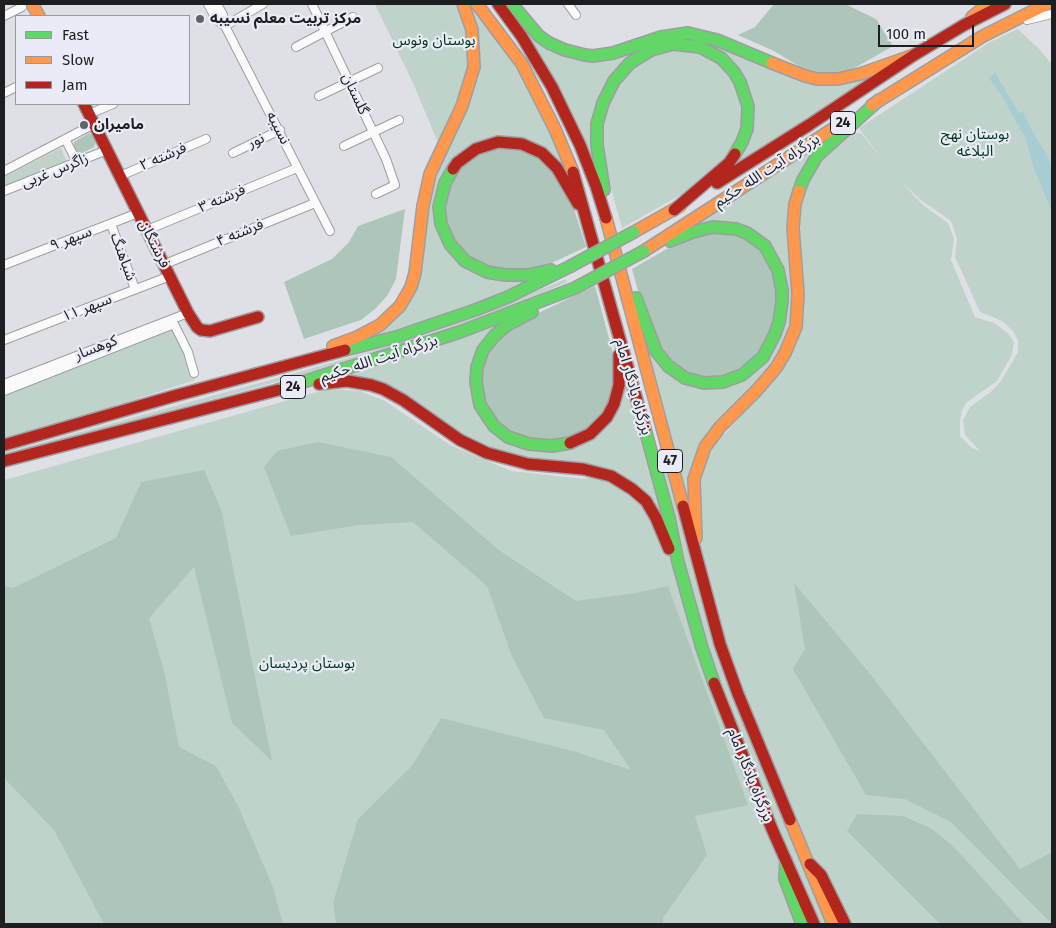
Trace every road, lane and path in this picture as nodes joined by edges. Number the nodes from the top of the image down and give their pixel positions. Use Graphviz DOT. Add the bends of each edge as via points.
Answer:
graph roads {
  1 [pos="208,4"];
  2 [pos="217,4"];
  3 [pos="263,4"];
  4 [pos="312,4"];
  5 [pos="463,4"];
  6 [pos="478,4"];
  7 [pos="498,4"];
  8 [pos="512,4"];
  9 [pos="568,4"];
  10 [pos="988,4"];
  11 [pos="1005,4"];
  12 [pos="1047,4"];
  13 [pos="27,6"];
  14 [pos="1052,14"];
  15 [pos="38,15"];
  16 [pos="576,15"];
  17 [pos="4,16"];
  18 [pos="353,17"];
  19 [pos="964,25"];
  20 [pos="225,26"];
  21 [pos="325,32"];
  22 [pos="983,36"];
  23 [pos="296,47"];
  24 [pos="914,56"];
  25 [pos="378,68"];
  26 [pos="349,82"];
  27 [pos="15,88"];
  28 [pos="4,94"];
  29 [pos="319,96"];
  30 [pos="879,100"];
  31 [pos="111,105"];
  32 [pos="89,114"];
  33 [pos="399,120"];
  34 [pos="280,130"];
  35 [pos="373,132"];
  36 [pos="65,139"];
  37 [pos="206,139"];
  38 [pos="344,146"];
  39 [pos="107,150"];
  40 [pos="232,153"];
  41 [pos="76,162"];
  42 [pos="297,168"];
  43 [pos="4,171"];
  44 [pos="120,176"];
  45 [pos="4,192"];
  46 [pos="376,194"];
  47 [pos="315,203"];
  48 [pos="674,210"];
  49 [pos="138,213"];
  50 [pos="606,218"];
  51 [pos="110,224"];
  52 [pos="589,226"];
  53 [pos="148,230"];
  54 [pos="330,231"];
  55 [pos="644,251"];
  56 [pos="164,264"];
  57 [pos="4,265"];
  58 [pos="569,267"];
  59 [pos="621,273"];
  60 [pos="170,276"];
  61 [pos="575,288"];
  62 [pos="134,290"];
  63 [pos="188,313"];
  64 [pos="258,317"];
  65 [pos="618,334"];
  66 [pos="4,340"];
  67 [pos="194,373"];
  68 [pos="4,384"];
  69 [pos="295,386"];
  70 [pos="4,391"];
  71 [pos="174,396"];
  72 [pos="4,444"];
  73 [pos="4,461"];
  74 [pos="696,554"];
  75 [pos="678,562"];
  76 [pos="806,859"];
  77 [pos="786,860"];
  78 [pos="802,924"];
  79 [pos="814,924"];
  80 [pos="833,924"];
  81 [pos="844,924"];
  1 -- 20 [label="street" via="216,19"];
  2 -- 20 [label="street"];
  3 -- 20 [label="street"];
  4 -- 21 [label="street, گلستان"];
  5 -- 71 [label="main road" via="472,30 474,67 462,106 430,174 413,281 400,306 380,325 346,342"];
  6 -- 52 [label="main road, بزرگراه یادگار امام / 47" via="516,54 546,111 574,174"];
  7 -- 50 [label="main road, بزرگراه یادگار امام / 47" via="522,37 556,95 580,144"];
  8 -- 24 [label="main road" via="549,43 585,55 613,53 667,35 688,33 717,40 805,76 827,79 849,78"];
  9 -- 16 [label="street"];
  10 -- 19 [label="main road"];
  11 -- 19 [label="main road, بزرگراه آیت الله حکیم / 24"];
  12 -- 22 [label="main road, بزرگراه آیت الله حکیم / 24"];
  13 -- 15 [label="main road"];
  13 -- 17 [label="street"];
  14 -- 22 [label="street"];
  18 -- 21 [label="street"];
  19 -- 24 [label="main road, بزرگراه آیت الله حکیم / 24"];
  20 -- 34 [label="street, نسیبه"];
  21 -- 23 [label="street"];
  21 -- 26 [label="street, گلستان"];
  22 -- 30 [label="main road, بزرگراه آیت الله حکیم / 24"];
  24 -- 48 [label="main road, بزرگراه آیت الله حکیم / 24"];
  25 -- 26 [label="street"];
  26 -- 29 [label="street"];
  26 -- 35 [label="street, گلستان"];
  27 -- 28 [label="street"];
  30 -- 55 [label="main road, بزرگراه آیت الله حکیم / 24"];
  30 -- 74 [label="main road" via="817,156 801,185 792,228 798,294 796,327 776,368 720,427 701,456 694,486"];
  31 -- 32 [label="street, زاگرس غربی"];
  32 -- 36 [label="street, زاگرس غربی"];
  32 -- 39 [label="main road, فرشتگان"];
  33 -- 35 [label="street"];
  34 -- 40 [label="street, نور"];
  34 -- 42 [label="street, نسیبه"];
  35 -- 38 [label="street"];
  35 -- 46 [label="street, گلستان" via="395,185"];
  36 -- 41 [label="street"];
  36 -- 43 [label="street, زاگرس غربی"];
  37 -- 44 [label="street, فرشته ۲"];
  39 -- 41 [label="street, زاگرس غربی"];
  39 -- 44 [label="main road, فرشتگان"];
  41 -- 45 [label="street, زاگرس غربی"];
  42 -- 47 [label="street, نسیبه"];
  42 -- 53 [label="street, فرشته ۳"];
  44 -- 49 [label="main road, فرشتگان"];
  47 -- 54 [label="street, نسیبه"];
  47 -- 56 [label="street, فرشته ۴"];
  48 -- 50 [label="main road" via="729,162 742,142 748,120 744,91 734,72 712,53 686,45 661,46 639,56 622,70 608,91 599,114 596,135"];
  48 -- 58 [label="main road, بزرگراه آیت الله حکیم / 24, bridge"];
  49 -- 51 [label="street, سپهر ۹"];
  49 -- 53 [label="main road, فرشتگان"];
  50 -- 59 [label="main road, بزرگراه یادگار امام / 47"];
  51 -- 57 [label="street, سپهر ۹"];
  51 -- 62 [label="street, شباهنگ"];
  52 -- 58 [label="main road" via="557,168 542,153 522,144 498,142 476,149 457,163 444,182 439,207 441,224 455,251 470,264 488,272 513,276"];
  52 -- 65 [label="main road, بزرگراه یادگار امام / 47"];
  53 -- 56 [label="main road, فرشتگان"];
  55 -- 59 [label="main road" via="693,232 713,228 736,229 765,246 778,270 782,302 775,334 753,367 733,379 714,383 693,380 675,371 656,351 633,288"];
  55 -- 61 [label="main road, 24, bridge"];
  56 -- 60 [label="main road, فرشتگان"];
  58 -- 71 [label="main road, بزرگراه آیت الله حکیم / 24" via="508,297 418,330"];
  59 -- 74 [label="main road, بزرگراه یادگار امام / 47"];
  60 -- 62 [label="street, سپهر ۱۱"];
  60 -- 63 [label="main road, فرشتگان"];
  61 -- 65 [label="main road" via="507,325 483,350 477,367 477,391 480,405 494,426 517,441 540,446 562,445 590,434 607,417 617,397"];
  61 -- 69 [label="main road, بزرگراه آیت الله حکیم / 24" via="415,348"];
  62 -- 66 [label="street, سپهر ۱۱"];
  63 -- 64 [label="main road, فرشتگان" via="197,327 205,331"];
  63 -- 68 [label="street, کوهسار"];
  65 -- 75 [label="main road, بزرگراه یادگار امام / 47"];
  67 -- 70 [label="street" via="174,324"];
  69 -- 73 [label="main road, بزرگراه آیت الله حکیم / 24"];
  69 -- 75 [label="main road" via="347,381 371,385 403,400 456,437 486,453 528,464 583,469 611,476 646,501"];
  71 -- 72 [label="main road, بزرگراه آیت الله حکیم / 24"];
  74 -- 76 [label="main road, بزرگراه یادگار امام / 47" via="720,644 738,694"];
  75 -- 77 [label="main road, بزرگراه یادگار امام / 47" via="720,699"];
  76 -- 80 [label="main road, بزرگراه یادگار امام / 47"];
  76 -- 81 [label="main road" via="820,875"];
  77 -- 78 [label="main road" via="785,879"];
  77 -- 79 [label="main road, بزرگراه یادگار امام / 47"];
}
